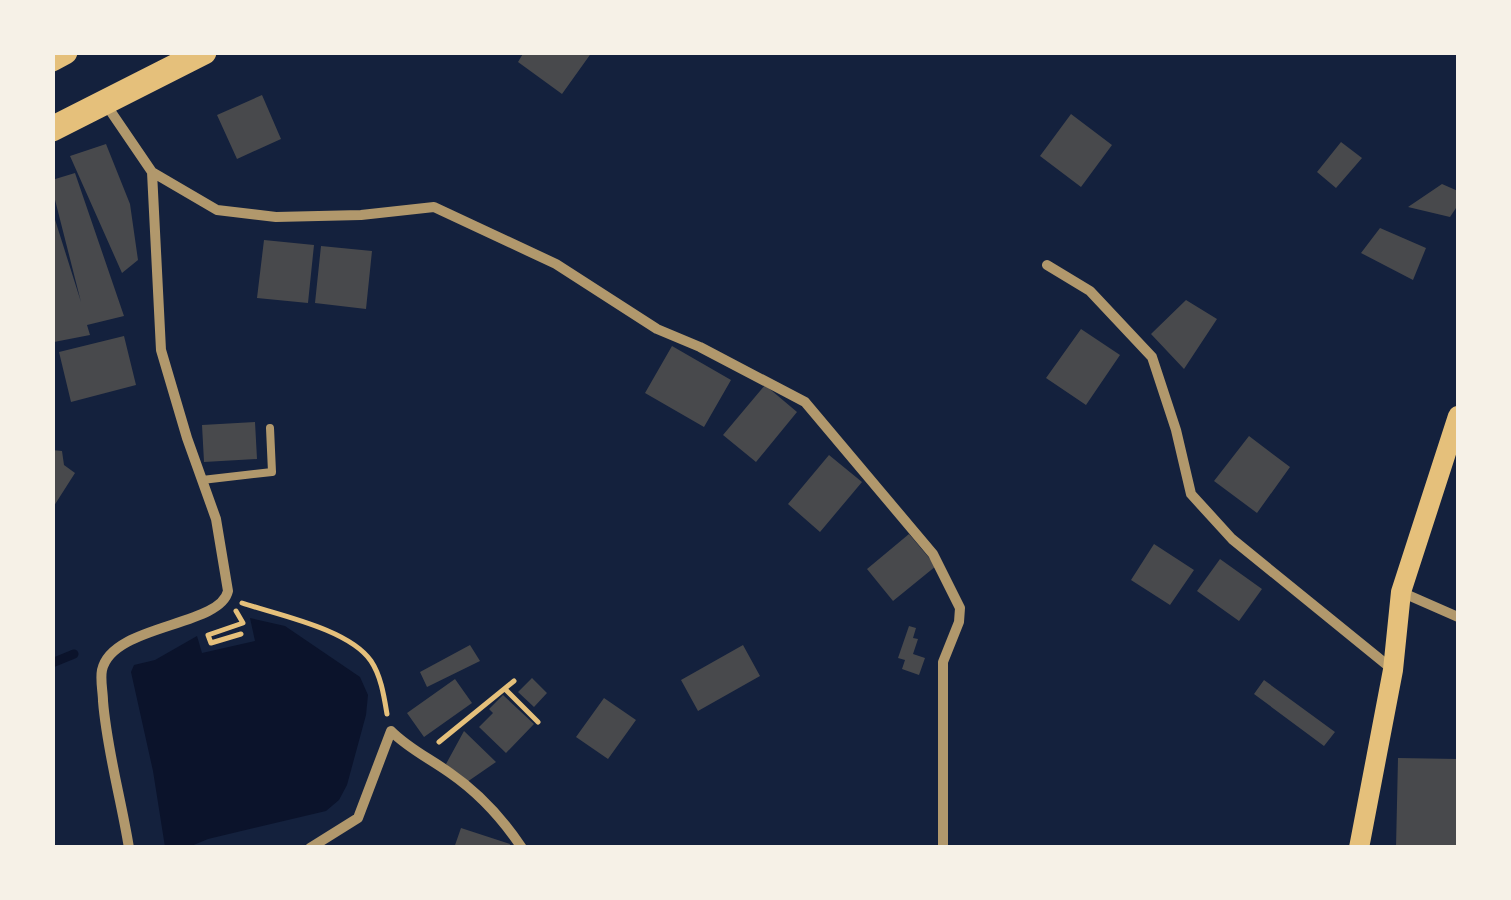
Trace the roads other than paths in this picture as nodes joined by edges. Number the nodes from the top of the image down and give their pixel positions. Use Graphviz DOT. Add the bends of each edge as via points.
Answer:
graph roads {
  1 [pos="65,52"];
  2 [pos="204,52"];
  3 [pos="52,59"];
  4 [pos="106,102"];
  5 [pos="52,129"];
  6 [pos="152,172"];
  7 [pos="1047,266"];
  8 [pos="1458,416"];
  9 [pos="270,428"];
  10 [pos="202,480"];
  11 [pos="1401,592"];
  12 [pos="1458,617"];
  13 [pos="1393,670"];
  14 [pos="410,750"];
  15 [pos="383,753"];
  16 [pos="129,848"];
  17 [pos="310,848"];
  18 [pos="522,848"];
  19 [pos="943,848"];
  20 [pos="1359,848"];
  1 -- 3 [label="main road"];
  2 -- 4 [label="main road"];
  4 -- 5 [label="main road"];
  4 -- 6 [label="street"];
  6 -- 10 [label="street" via="161,350"];
  6 -- 19 [label="street" via="217,210 276,218 434,207 556,264 657,329 805,402 933,554 960,608 942,662"];
  7 -- 13 [label="street" via="1090,291 1152,357 1191,494 1232,539"];
  8 -- 11 [label="main road"];
  9 -- 10 [label="lane" via="272,472"];
  10 -- 16 [label="street" via="216,520 226,598 122,643 101,672 106,739"];
  11 -- 12 [label="street"];
  11 -- 13 [label="main road"];
  13 -- 20 [label="main road"];
  14 -- 15 [label="street"];
  14 -- 15 [label="street" via="391,731"];
  14 -- 18 [label="street" via="478,795"];
  15 -- 17 [label="street" via="358,818"];
}
